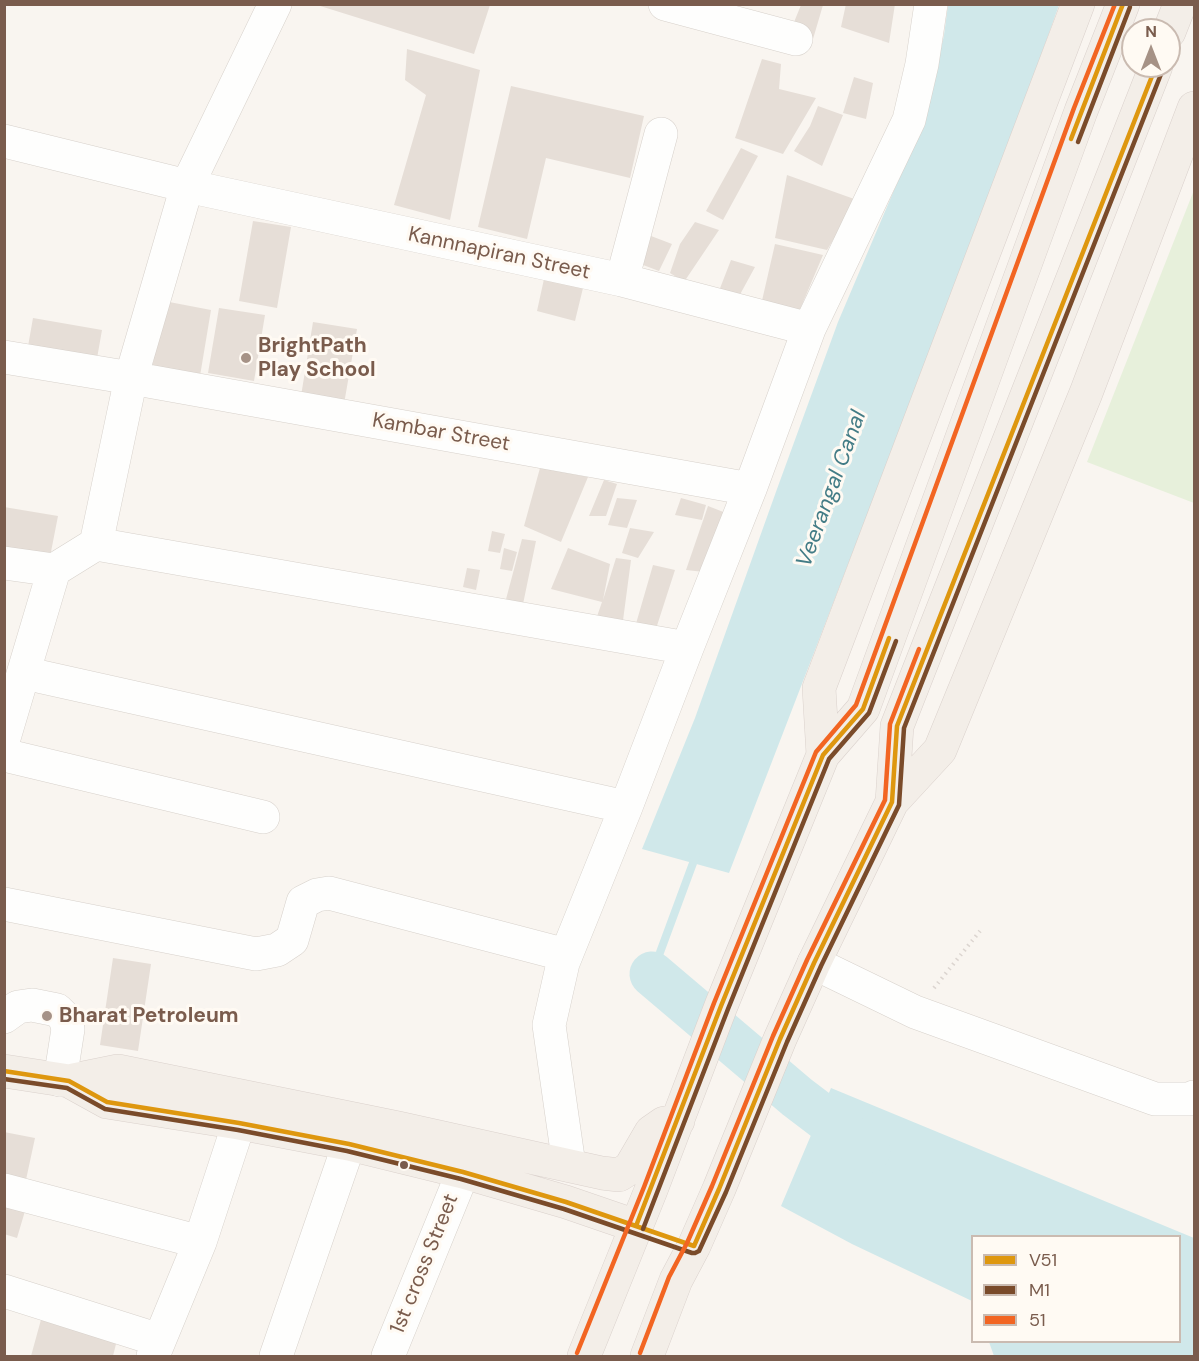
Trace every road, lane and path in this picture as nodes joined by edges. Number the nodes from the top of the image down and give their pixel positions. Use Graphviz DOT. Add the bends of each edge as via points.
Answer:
graph roads {
  1 [pos="275,4"];
  2 [pos="665,4"];
  3 [pos="931,4"];
  4 [pos="1078,4"];
  5 [pos="1123,4"];
  6 [pos="1180,4"];
  7 [pos="1174,18"];
  8 [pos="796,39"];
  9 [pos="1151,78"];
  10 [pos="1194,108"];
  11 [pos="661,134"];
  12 [pos="4,141"];
  13 [pos="187,186"];
  14 [pos="622,280"];
  15 [pos="809,329"];
  16 [pos="4,357"];
  17 [pos="131,378"];
  18 [pos="750,489"];
  19 [pos="96,544"];
  20 [pos="4,563"];
  21 [pos="54,570"];
  22 [pos="687,648"];
  23 [pos="24,673"];
  24 [pos="4,738"];
  25 [pos="4,755"];
  26 [pos="823,755"];
  27 [pos="892,802"];
  28 [pos="626,807"];
  29 [pos="263,817"];
  30 [pos="4,903"];
  31 [pos="980,931"];
  32 [pos="566,955"];
  33 [pos="814,963"];
  34 [pos="915,1012"];
  35 [pos="4,1017"];
  36 [pos="4,1071"];
  37 [pos="65,1081"];
  38 [pos="1194,1097"];
  39 [pos="678,1121"];
  40 [pos="239,1123"];
  41 [pos="349,1144"];
  42 [pos="569,1165"];
  43 [pos="463,1172"];
  44 [pos="4,1190"];
  45 [pos="636,1226"];
  46 [pos="200,1242"];
  47 [pos="4,1291"];
  48 [pos="156,1348"];
  49 [pos="276,1356"];
  50 [pos="388,1356"];
  51 [pos="584,1356"];
  52 [pos="647,1356"];
  1 -- 13 [label="street"];
  2 -- 8 [label="street"];
  3 -- 15 [label="street" via="909,120"];
  4 -- 26 [label="main road" via="819,688"];
  5 -- 26 [label="main road" via="863,708"];
  6 -- 7 [label="main road"];
  9 -- 27 [label="main road" via="897,726"];
  10 -- 27 [label="main road" via="1086,393 940,750"];
  11 -- 14 [label="street"];
  12 -- 13 [label="street, Kannnapiran Street"];
  13 -- 14 [label="street, Kannnapiran Street"];
  13 -- 17 [label="street"];
  14 -- 15 [label="street, Kannnapiran Street"];
  15 -- 18 [label="street"];
  16 -- 17 [label="street, Kambar Street"];
  17 -- 18 [label="street, Kambar Street"];
  17 -- 19 [label="street"];
  18 -- 22 [label="street"];
  19 -- 21 [label="street"];
  19 -- 22 [label="street"];
  20 -- 21 [label="street"];
  21 -- 23 [label="street"];
  22 -- 28 [label="street"];
  23 -- 24 [label="street"];
  23 -- 28 [label="street"];
  25 -- 29 [label="street"];
  26 -- 39 [label="main road"];
  27 -- 33 [label="main road"];
  28 -- 32 [label="street"];
  30 -- 32 [label="street" via="256,954 277,950 292,940 303,902 329,893"];
  31 -- 34 [label="path"];
  32 -- 42 [label="street" via="549,1025"];
  33 -- 34 [label="street"];
  33 -- 52 [label="main road" via="719,1189 676,1280"];
  34 -- 38 [label="street" via="1155,1099"];
  35 -- 37 [label="street" via="18,1007 32,1005 57,1010 65,1018"];
  36 -- 37 [label="main road"];
  37 -- 40 [label="main road" via="107,1102"];
  37 -- 42 [label="main road" via="118,1071"];
  39 -- 42 [label="main road" via="664,1123 651,1132 630,1168 619,1175"];
  39 -- 45 [label="main road"];
  40 -- 41 [label="main road"];
  40 -- 46 [label="street"];
  41 -- 43 [label="main road"];
  41 -- 49 [label="street"];
  43 -- 45 [label="main road"];
  43 -- 50 [label="street, 1st cross Street"];
  44 -- 46 [label="street"];
  45 -- 51 [label="main road"];
  46 -- 48 [label="street"];
  47 -- 48 [label="street"];
}
